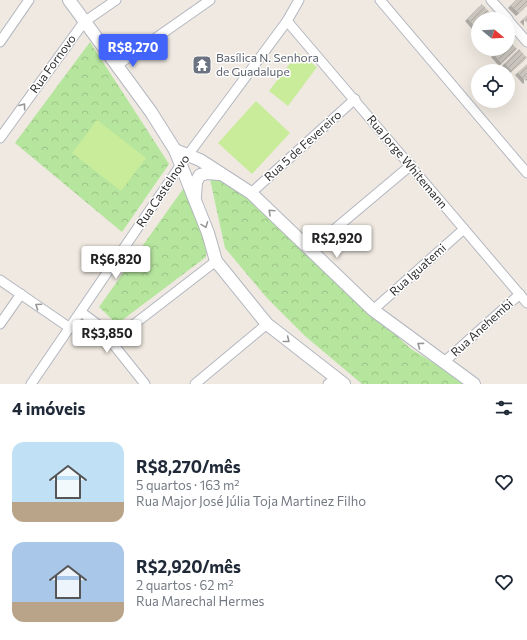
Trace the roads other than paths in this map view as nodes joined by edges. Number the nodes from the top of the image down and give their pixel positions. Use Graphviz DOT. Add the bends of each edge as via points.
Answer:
graph roads {
  1 [pos="29,0"];
  2 [pos="69,0"];
  3 [pos="116,0"];
  4 [pos="210,0"];
  5 [pos="298,0"];
  6 [pos="380,0"];
  7 [pos="491,0"];
  8 [pos="502,12"];
  9 [pos="287,21"];
  10 [pos="84,22"];
  11 [pos="515,27"];
  12 [pos="0,42"];
  13 [pos="527,42"];
  14 [pos="116,66"];
  15 [pos="355,99"];
  16 [pos="0,138"];
  17 [pos="185,158"];
  18 [pos="411,166"];
  19 [pos="527,172"];
  20 [pos="219,174"];
  21 [pos="251,192"];
  22 [pos="195,199"];
  23 [pos="464,229"];
  24 [pos="310,249"];
  25 [pos="216,261"];
  26 [pos="0,280"];
  27 [pos="21,294"];
  28 [pos="520,294"];
  29 [pos="527,303"];
  30 [pos="373,310"];
  31 [pos="82,312"];
  32 [pos="0,324"];
  33 [pos="267,324"];
  34 [pos="70,328"];
  35 [pos="111,342"];
  36 [pos="444,362"];
  37 [pos="336,382"];
  38 [pos="34,383"];
  39 [pos="144,384"];
  40 [pos="195,384"];
  41 [pos="474,384"];
  1 -- 12 [label="street"];
  2 -- 10 [label="street"];
  3 -- 10 [label="street, Rua Fornovo"];
  4 -- 14 [label="street"];
  5 -- 9 [label="street, Rua Castelnovo"];
  6 -- 19 [label="street"];
  7 -- 8 [label="street"];
  9 -- 15 [label="street, Rua Jorge Whitemann"];
  9 -- 17 [label="street, Rua Castelnovo"];
  10 -- 14 [label="street"];
  16 -- 10 [label="street, Rua Fornovo, one-way"];
  11 -- 13 [label="street"];
  14 -- 17 [label="street" via="152,112 176,150"];
  15 -- 18 [label="street, Rua Jorge Whitemann"];
  15 -- 21 [label="street, Rua 5 de Fevereiro"];
  17 -- 20 [label="street" via="200,160"];
  17 -- 22 [label="street"];
  17 -- 31 [label="street, Rua Castelnovo"];
  18 -- 23 [label="street, Rua Jorge Whitemann"];
  18 -- 24 [label="street"];
  20 -- 21 [label="street"];
  20 -- 22 [label="street" via="200,175 196,182"];
  24 -- 21 [label="street, one-way"];
  22 -- 25 [label="street, one-way"];
  23 -- 28 [label="street, Rua Jorge Whitemann"];
  23 -- 30 [label="street, Rua Iguatemi"];
  24 -- 30 [label="street"];
  25 -- 33 [label="street"];
  25 -- 35 [label="street"];
  26 -- 27 [label="street"];
  27 -- 32 [label="street"];
  34 -- 27 [label="street, one-way"];
  28 -- 29 [label="street, Rua Jorge Whitemann"];
  28 -- 36 [label="street, Rua Anehembi"];
  36 -- 30 [label="street, one-way"];
  31 -- 34 [label="street, Rua Castelnovo"];
  31 -- 35 [label="street" via="97,324"];
  33 -- 37 [label="street, one-way"];
  33 -- 40 [label="street"];
  34 -- 38 [label="street, Rua Castelnovo"];
  35 -- 39 [label="street"];
  36 -- 41 [label="street"];
}
